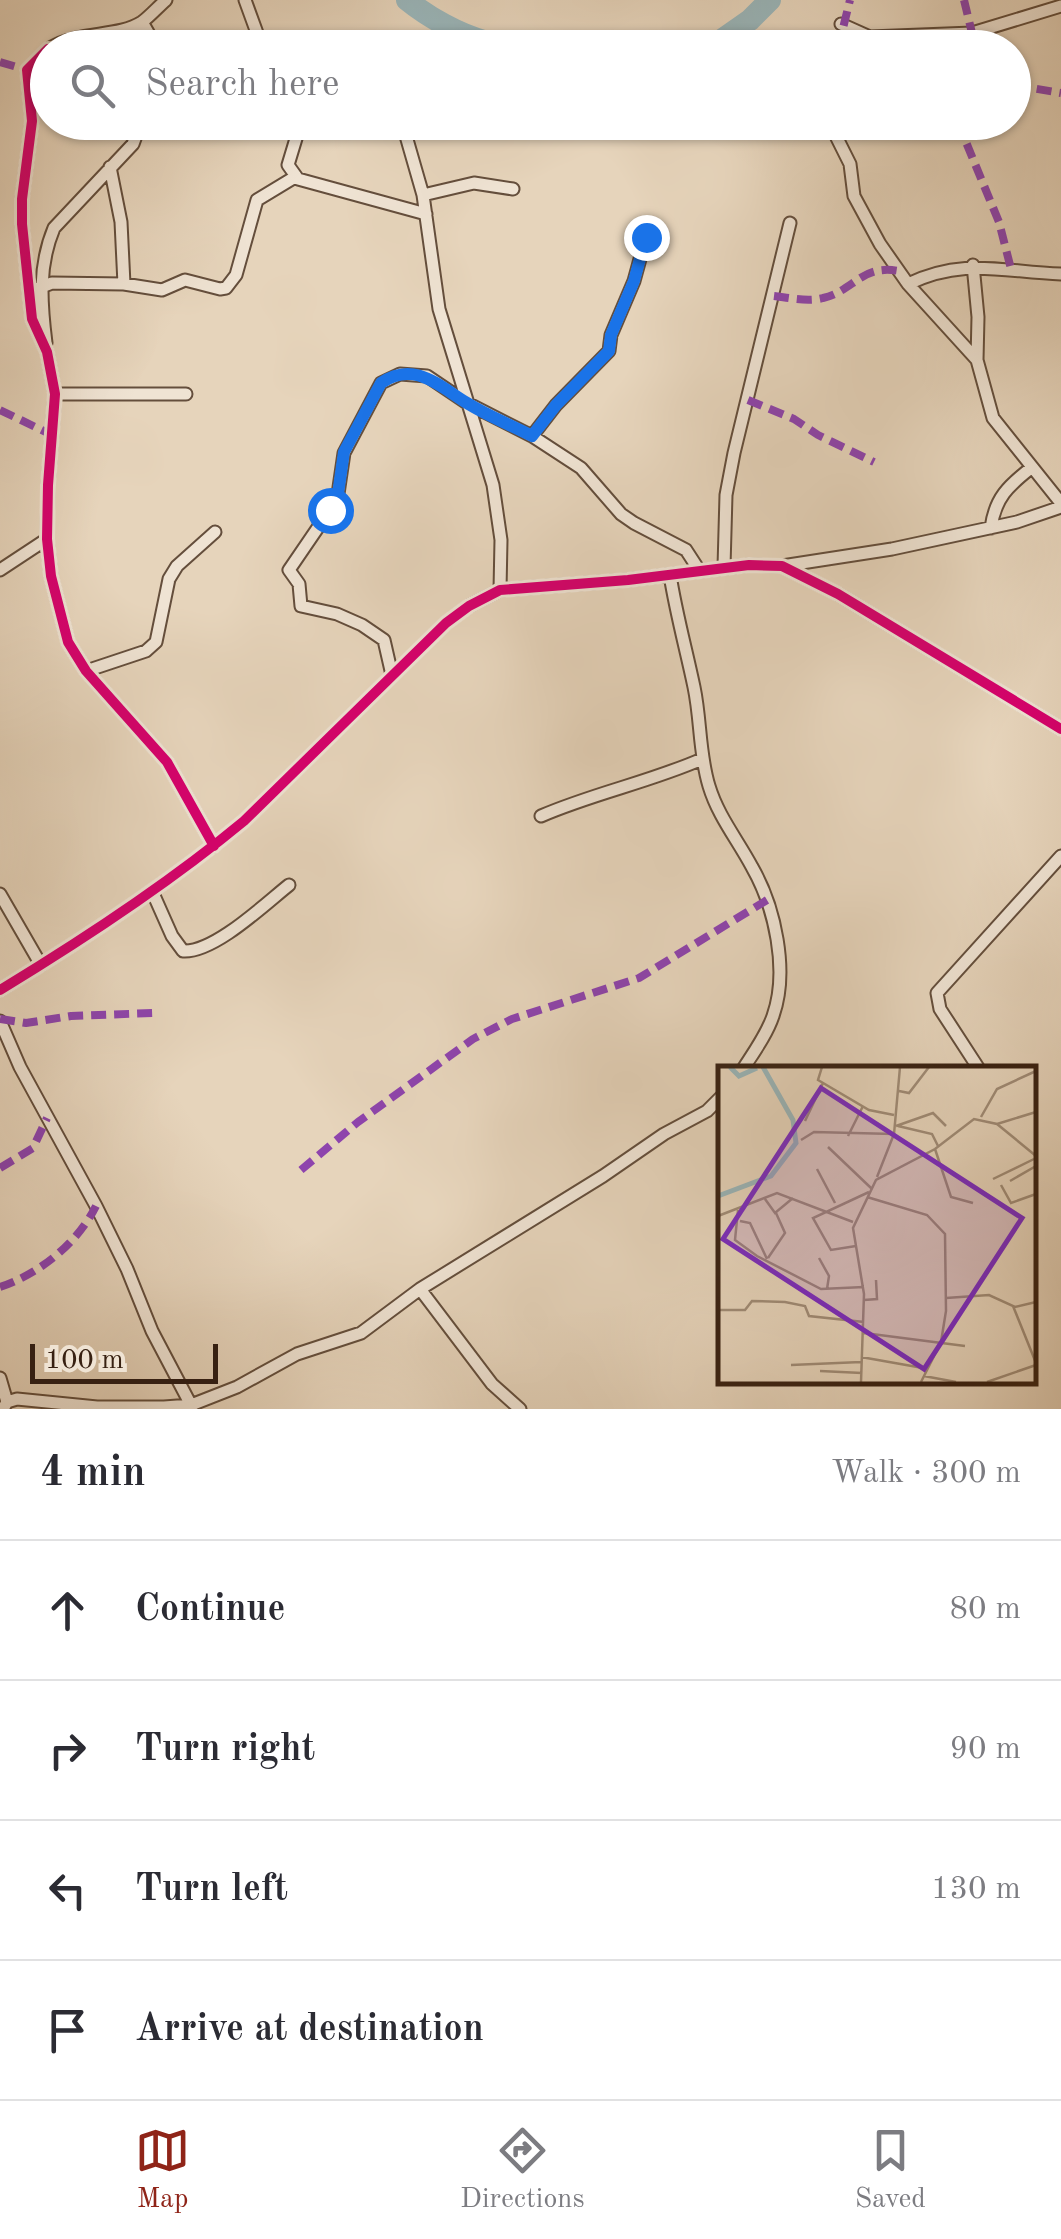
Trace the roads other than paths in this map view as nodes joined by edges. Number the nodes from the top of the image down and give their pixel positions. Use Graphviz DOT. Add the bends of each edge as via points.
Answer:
graph roads {
  1 [pos="166,0"];
  2 [pos="244,0"];
  3 [pos="1061,6"];
  4 [pos="142,22"];
  5 [pos="841,24"];
  6 [pos="122,30"];
  7 [pos="147,30"];
  8 [pos="256,30"];
  9 [pos="854,30"];
  10 [pos="982,30"];
  11 [pos="30,67"];
  12 [pos="30,101"];
  13 [pos="30,139"];
  14 [pos="135,140"];
  15 [pos="296,140"];
  16 [pos="407,140"];
  17 [pos="838,140"];
  18 [pos="110,168"];
  19 [pos="296,177"];
  20 [pos="512,190"];
  21 [pos="422,195"];
  22 [pos="426,214"];
  23 [pos="790,223"];
  24 [pos="646,237"];
  25 [pos="974,266"];
  26 [pos="1061,274"];
  27 [pos="124,284"];
  28 [pos="908,284"];
  29 [pos="36,288"];
  30 [pos="977,360"];
  31 [pos="55,394"];
  32 [pos="186,394"];
  33 [pos="467,403"];
  34 [pos="532,436"];
  35 [pos="1031,468"];
  36 [pos="1061,505"];
  37 [pos="992,528"];
  38 [pos="214,532"];
  39 [pos="47,540"];
  40 [pos="782,566"];
  41 [pos="724,567"];
  42 [pos="0,570"];
  43 [pos="699,570"];
  44 [pos="670,574"];
  45 [pos="500,590"];
  46 [pos="86,672"];
  47 [pos="392,675"];
  48 [pos="1061,729"];
  49 [pos="702,760"];
  50 [pos="541,816"];
  51 [pos="214,846"];
  52 [pos="1061,856"];
  53 [pos="289,885"];
  54 [pos="152,891"];
  55 [pos="0,894"];
  56 [pos="41,965"];
  57 [pos="0,990"];
  58 [pos="0,1022"];
  59 [pos="745,1066"];
  60 [pos="977,1066"];
  61 [pos="718,1100"];
  62 [pos="420,1289"];
  63 [pos="0,1378"];
  64 [pos="5,1406"];
  65 [pos="192,1407"];
  66 [pos="520,1409"];
  1 -- 4 [label="street"];
  2 -- 8 [label="street"];
  3 -- 10 [label="street"];
  4 -- 6 [label="street"];
  4 -- 7 [label="street"];
  5 -- 9 [label="street"];
  11 -- 12 [label="street"];
  13 -- 29 [label="street" via="22,212"];
  14 -- 18 [label="street"];
  15 -- 19 [label="street" via="288,165"];
  16 -- 21 [label="street"];
  17 -- 28 [label="street" via="859,208"];
  18 -- 27 [label="street" via="122,222"];
  18 -- 29 [label="street" via="54,228"];
  19 -- 22 [label="street"];
  19 -- 27 [label="street" via="258,200 226,288 185,280 162,290"];
  20 -- 21 [label="street" via="474,183"];
  21 -- 22 [label="street"];
  22 -- 33 [label="street" via="440,309"];
  23 -- 41 [label="street" via="734,453"];
  24 -- 34 [label="street" via="609,351"];
  25 -- 26 [label="street"];
  25 -- 28 [label="street"];
  25 -- 30 [label="street"];
  27 -- 29 [label="street"];
  28 -- 30 [label="street"];
  29 -- 31 [label="street" via="32,319"];
  30 -- 35 [label="street" via="994,418"];
  31 -- 32 [label="street"];
  31 -- 39 [label="street"];
  33 -- 34 [label="street"];
  33 -- 45 [label="street" via="498,510"];
  33 -- 47 [label="street" via="426,376 400,374 381,383 344,452 338,494 290,566 301,606 337,614 381,636"];
  34 -- 43 [label="street" via="581,468 621,514 686,550"];
  35 -- 36 [label="street"];
  35 -- 37 [label="street" via="1003,491"];
  36 -- 37 [label="street"];
  37 -- 40 [label="street"];
  38 -- 46 [label="street" via="169,580 156,642"];
  39 -- 42 [label="street"];
  39 -- 46 [label="street" via="68,642"];
  40 -- 41 [label="street"];
  40 -- 48 [label="street"];
  41 -- 43 [label="street"];
  43 -- 44 [label="street"];
  44 -- 45 [label="street"];
  44 -- 49 [label="street"];
  45 -- 47 [label="street" via="446,624"];
  46 -- 51 [label="street" via="167,762"];
  47 -- 51 [label="street"];
  49 -- 50 [label="street"];
  49 -- 59 [label="street" via="719,814 754,868 775,930 778,998"];
  51 -- 54 [label="street"];
  52 -- 60 [label="street" via="936,993"];
  53 -- 54 [label="street" via="193,952 183,951 172,936"];
  54 -- 56 [label="street"];
  55 -- 56 [label="street"];
  56 -- 57 [label="street"];
  58 -- 65 [label="street"];
  61 -- 62 [label="street"];
  62 -- 65 [label="street" via="361,1333 297,1354"];
  62 -- 66 [label="street" via="492,1384"];
  63 -- 64 [label="street"];
  64 -- 65 [label="street" via="17,1398"];
}
